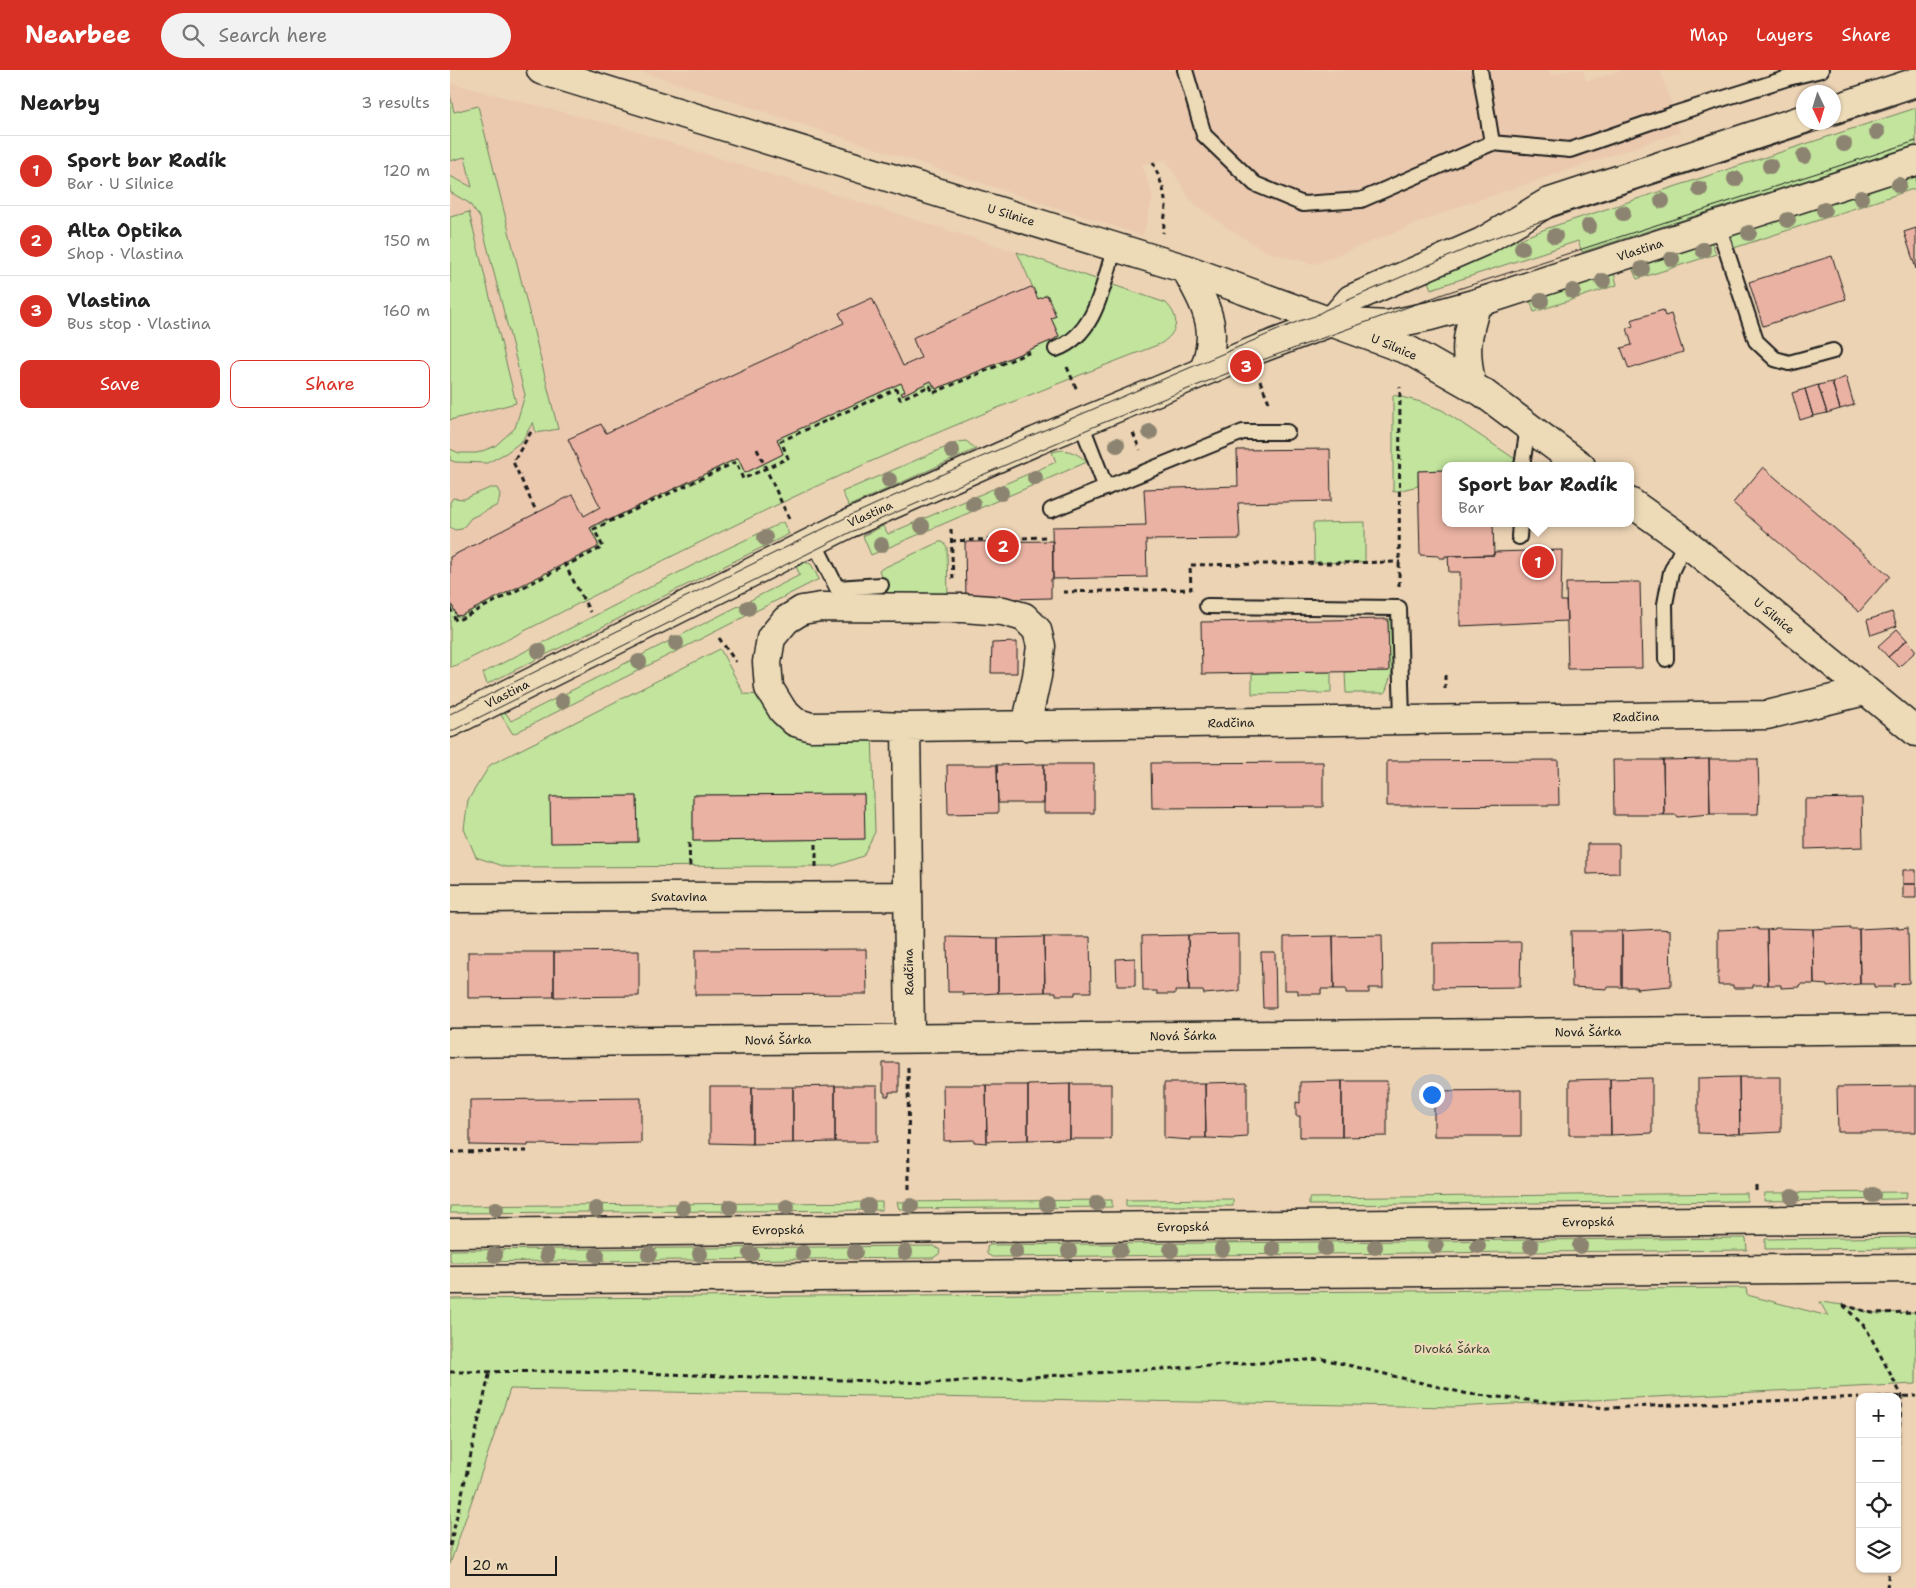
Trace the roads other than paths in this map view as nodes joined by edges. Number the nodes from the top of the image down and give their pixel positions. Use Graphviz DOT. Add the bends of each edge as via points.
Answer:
graph roads {
  1 [pos="540,70"];
  2 [pos="1185,70"];
  3 [pos="1480,70"];
  4 [pos="1822,70"];
  5 [pos="1787,74"];
  6 [pos="1916,82"];
  7 [pos="1841,107"];
  8 [pos="1796,122"];
  9 [pos="1492,143"];
  10 [pos="1916,161"];
  11 [pos="1718,225"];
  12 [pos="1115,247"];
  13 [pos="1186,269"];
  14 [pos="1477,303"];
  15 [pos="1331,322"];
  16 [pos="1058,348"];
  17 [pos="1832,351"];
  18 [pos="1203,372"];
  19 [pos="1472,387"];
  20 [pos="1081,423"];
  21 [pos="1528,428"];
  22 [pos="1287,432"];
  23 [pos="1523,462"];
  24 [pos="1575,462"];
  25 [pos="1106,488"];
  26 [pos="1634,505"];
  27 [pos="1051,510"];
  28 [pos="803,533"];
  29 [pos="1685,542"];
  30 [pos="881,585"];
  31 [pos="1207,606"];
  32 [pos="1666,659"];
  33 [pos="1865,691"];
  34 [pos="1402,720"];
  35 [pos="450,723"];
  36 [pos="1026,726"];
  37 [pos="906,727"];
  38 [pos="1916,732"];
  39 [pos="908,896"];
  40 [pos="450,898"];
  41 [pos="1916,1029"];
  42 [pos="450,1043"];
  43 [pos="909,1048"];
  44 [pos="1916,1219"];
  45 [pos="450,1233"];
  46 [pos="1916,1268"];
  47 [pos="450,1280"];
  1 -- 12 [label="street, U Silnice"];
  2 -- 9 [label="lane" via="1204,135 1255,184 1303,204 1361,200"];
  3 -- 9 [label="lane"];
  4 -- 5 [label="lane"];
  5 -- 9 [label="lane" via="1570,150"];
  6 -- 7 [label="street"];
  8 -- 15 [label="street, Vlastina" via="1547,203 1482,242 1351,299"];
  10 -- 11 [label="street, Vlastina"];
  11 -- 14 [label="street, Vlastina"];
  11 -- 17 [label="lane" via="1756,341 1775,359 1789,363"];
  12 -- 13 [label="street, U Silnice"];
  12 -- 16 [label="lane" via="1094,313 1076,338"];
  13 -- 15 [label="street, U Silnice"];
  13 -- 18 [label="street" via="1205,304 1212,327 1211,349"];
  14 -- 15 [label="street, Vlastina" via="1387,325"];
  14 -- 19 [label="street" via="1467,334 1467,363"];
  15 -- 18 [label="street, Vlastina"];
  15 -- 19 [label="street, U Silnice" via="1410,351"];
  18 -- 20 [label="street, Vlastina"];
  19 -- 21 [label="street, U Silnice"];
  20 -- 25 [label="lane"];
  20 -- 28 [label="street, Vlastina"];
  21 -- 23 [label="lane"];
  21 -- 24 [label="street, U Silnice"];
  22 -- 25 [label="lane" via="1244,432"];
  25 -- 27 [label="lane"];
  26 -- 29 [label="street, U Silnice"];
  28 -- 30 [label="lane" via="837,588"];
  28 -- 35 [label="street, Vlastina"];
  29 -- 32 [label="lane" via="1672,572 1665,604"];
  29 -- 33 [label="street, U Silnice"];
  31 -- 34 [label="lane" via="1398,608"];
  33 -- 34 [label="street, Radčina" via="1767,715"];
  33 -- 38 [label="street, U Silnice"];
  34 -- 36 [label="street, Radčina"];
  36 -- 37 [label="street, Radčina"];
  36 -- 37 [label="street" via="1041,646 1037,630 1024,617 1003,611 954,608 821,607 802,610 786,620 771,638 766,662 769,688 783,711 795,722 811,727"];
  37 -- 39 [label="street, Radčina"];
  39 -- 40 [label="street, Svatavina"];
  39 -- 43 [label="street, Radčina"];
  41 -- 43 [label="street, Nová Šárka"];
  42 -- 43 [label="street, Nová Šárka"];
  44 -- 45 [label="street, Evropská"];
  46 -- 47 [label="street"];
}
